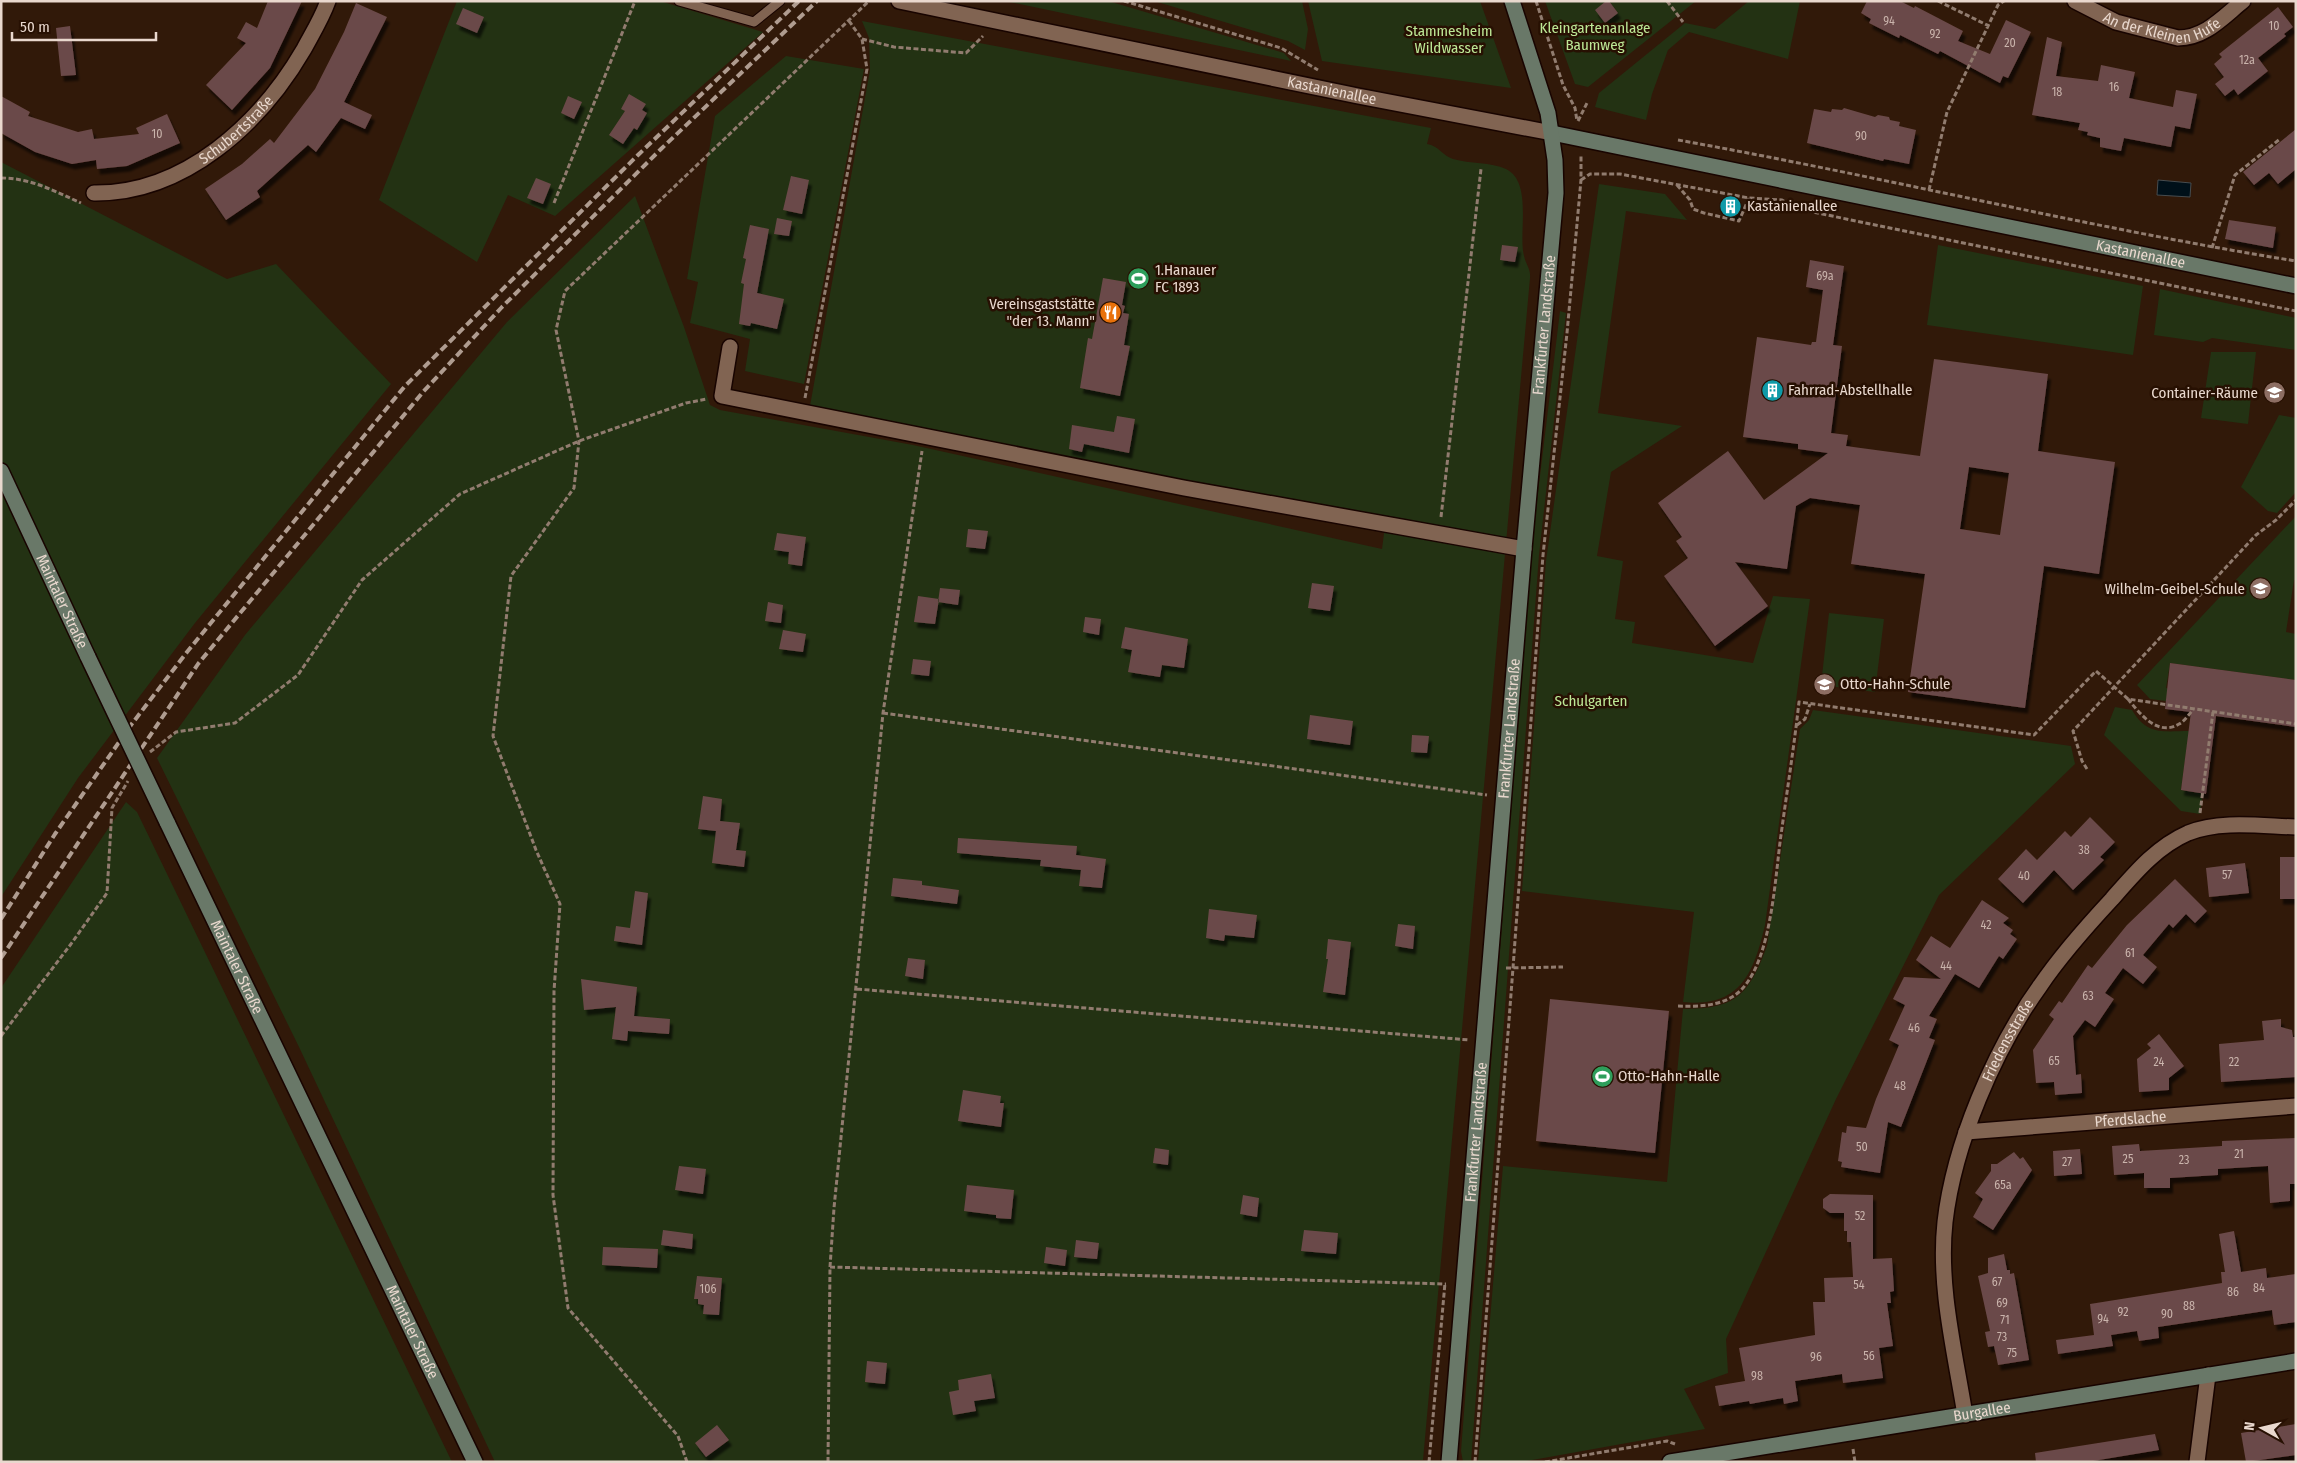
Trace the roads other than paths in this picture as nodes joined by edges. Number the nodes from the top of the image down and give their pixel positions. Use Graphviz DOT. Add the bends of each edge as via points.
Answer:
graph roads {
  1 [pos="328,1"];
  2 [pos="679,1"];
  3 [pos="780,1"];
  4 [pos="1512,1"];
  5 [pos="2075,1"];
  6 [pos="2243,1"];
  7 [pos="906,3"];
  8 [pos="1552,133"];
  9 [pos="90,199"];
  10 [pos="2296,286"];
  11 [pos="730,347"];
  12 [pos="1,471"];
  13 [pos="1524,549"];
  14 [pos="2296,827"];
  15 [pos="2296,1106"];
  16 [pos="1966,1132"];
  17 [pos="2296,1361"];
  18 [pos="2208,1375"];
  19 [pos="1965,1415"];
  20 [pos="475,1462"];
  21 [pos="1449,1462"];
  22 [pos="1670,1462"];
  23 [pos="2197,1462"];
  1 -- 9 [label="street, Schubertstraße" via="312,35 280,87 260,112 235,135 208,155 155,183"];
  2 -- 3 [label="lane" via="754,22"];
  4 -- 8 [label="main road, Frankfurter Landstraße"];
  5 -- 6 [label="street, An der Kleinen Hufe" via="2116,22 2188,38 2202,34"];
  7 -- 8 [label="street, Kastanienallee"];
  8 -- 10 [label="main road, Kastanienallee"];
  8 -- 13 [label="main road, Frankfurter Landstraße" via="1556,193"];
  11 -- 13 [label="street" via="722,396 924,438"];
  12 -- 20 [label="main road, Maintaler Straße, bridge" via="166,822"];
  13 -- 21 [label="main road, Frankfurter Landstraße"];
  14 -- 16 [label="street, Friedensstraße" via="2222,826 2188,833 2163,847 2138,870 2040,985 2003,1048"];
  15 -- 16 [label="street, Pferdslache"];
  16 -- 19 [label="street, Friedensstraße" via="1950,1194 1943,1269"];
  17 -- 18 [label="main road, Burgallee"];
  18 -- 19 [label="main road, Burgallee"];
  18 -- 23 [label="street"];
  19 -- 22 [label="main road, Burgallee"];
}
